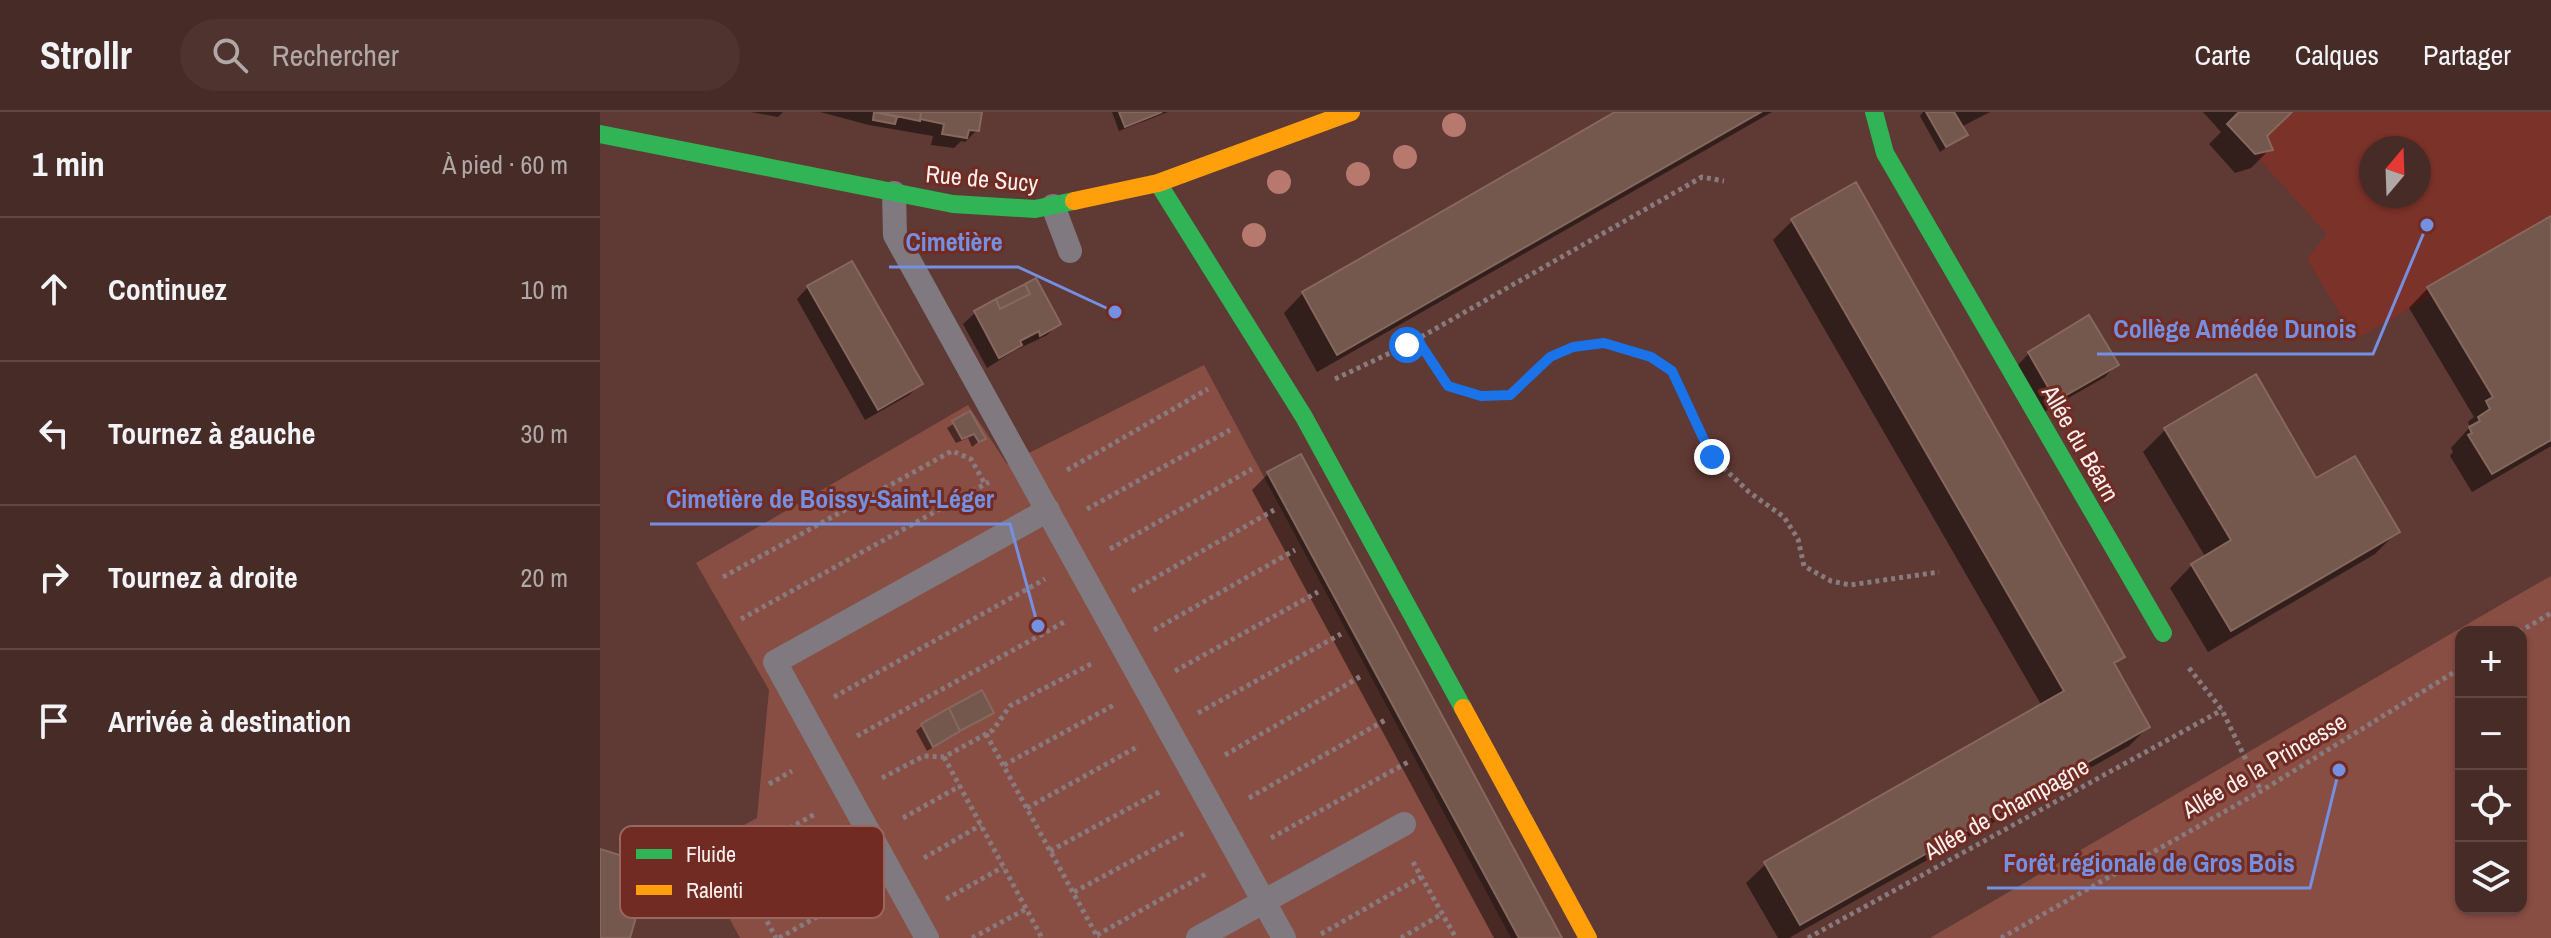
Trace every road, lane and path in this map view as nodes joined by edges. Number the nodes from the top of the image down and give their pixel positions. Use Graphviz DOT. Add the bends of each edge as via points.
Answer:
graph roads {
  1 [pos="1351,112"];
  2 [pos="1874,112"];
  3 [pos="600,134"];
  4 [pos="1724,181"];
  5 [pos="1158,183"];
  6 [pos="894,193"];
  7 [pos="1053,206"];
  8 [pos="1070,251"];
  9 [pos="1417,339"];
  10 [pos="1283,383"];
  11 [pos="1208,389"];
  12 [pos="1230,430"];
  13 [pos="1022,463"];
  14 [pos="1252,469"];
  15 [pos="985,484"];
  16 [pos="1035,488"];
  17 [pos="1274,510"];
  18 [pos="1052,518"];
  19 [pos="1295,550"];
  20 [pos="1078,564"];
  21 [pos="1939,572"];
  22 [pos="723,577"];
  23 [pos="1100,606"];
  24 [pos="2551,613"];
  25 [pos="741,619"];
  26 [pos="2527,627"];
  27 [pos="2163,633"];
  28 [pos="1124,647"];
  29 [pos="2455,672"];
  30 [pos="2222,710"];
  31 [pos="804,714"];
  32 [pos="986,734"];
  33 [pos="826,753"];
  34 [pos="944,757"];
  35 [pos="769,784"];
  36 [pos="2261,791"];
  37 [pos="849,796"];
  38 [pos="794,826"];
  39 [pos="865,826"];
  40 [pos="1399,827"];
  41 [pos="884,860"];
  42 [pos="1421,877"];
  43 [pos="1264,902"];
  44 [pos="1026,909"];
  45 [pos="1442,914"];
  46 [pos="765,918"];
  47 [pos="776,938"];
  48 [pos="927,938"];
  49 [pos="972,938"];
  50 [pos="1042,938"];
  51 [pos="1098,938"];
  52 [pos="1198,938"];
  53 [pos="1284,938"];
  54 [pos="1313,938"];
  55 [pos="1401,938"];
  56 [pos="1455,938"];
  57 [pos="1588,938"];
  58 [pos="1808,938"];
  59 [pos="2001,938"];
  1 -- 5 [label="street, Rue de Sucy"];
  2 -- 27 [label="street, Allée du Béarn" via="1885,153"];
  3 -- 6 [label="street, Rue de Sucy"];
  4 -- 9 [label="path" via="1702,177"];
  5 -- 7 [label="street, Rue de Sucy"];
  5 -- 10 [label="street"];
  6 -- 7 [label="street, Rue de Sucy" via="953,204"];
  6 -- 13 [label="lane" via="895,235"];
  7 -- 8 [label="lane"];
  9 -- 10 [label="path" via="1334,379"];
  9 -- 21 [label="path" via="1448,386 1481,396 1510,395 1550,357 1573,347 1604,343 1651,357 1672,371 1712,457 1784,517 1798,539 1804,566 1850,585"];
  10 -- 57 [label="street"];
  11 -- 16 [label="path"];
  12 -- 18 [label="path"];
  13 -- 15 [label="path"];
  13 -- 16 [label="lane"];
  14 -- 20 [label="path"];
  15 -- 22 [label="path" via="971,459 952,451"];
  15 -- 25 [label="path"];
  16 -- 18 [label="lane"];
  17 -- 23 [label="path"];
  18 -- 20 [label="lane"];
  18 -- 31 [label="lane" via="775,662"];
  19 -- 28 [label="path"];
  20 -- 23 [label="lane"];
  20 -- 31 [label="path"];
  23 -- 28 [label="lane"];
  23 -- 33 [label="path"];
  24 -- 26 [label="path"];
  27 -- 30 [label="path"];
  28 -- 32 [label="path" via="1010,706"];
  28 -- 43 [label="lane"];
  29 -- 36 [label="path, Allée de la Princesse"];
  30 -- 36 [label="path"];
  30 -- 58 [label="path, Allée de Champagne"];
  31 -- 33 [label="lane"];
  32 -- 34 [label="path"];
  32 -- 51 [label="path"];
  33 -- 35 [label="path"];
  33 -- 37 [label="lane"];
  34 -- 37 [label="path" via="924,756"];
  34 -- 44 [label="path"];
  36 -- 59 [label="path, Allée de la Princesse"];
  37 -- 38 [label="path"];
  37 -- 39 [label="lane"];
  40 -- 42 [label="path"];
  40 -- 43 [label="lane"];
  41 -- 48 [label="lane"];
  42 -- 45 [label="path"];
  42 -- 54 [label="path"];
  43 -- 52 [label="lane"];
  43 -- 53 [label="lane"];
  44 -- 49 [label="path"];
  44 -- 50 [label="path"];
  45 -- 55 [label="path"];
  45 -- 56 [label="path"];
  46 -- 47 [label="path"];
}
